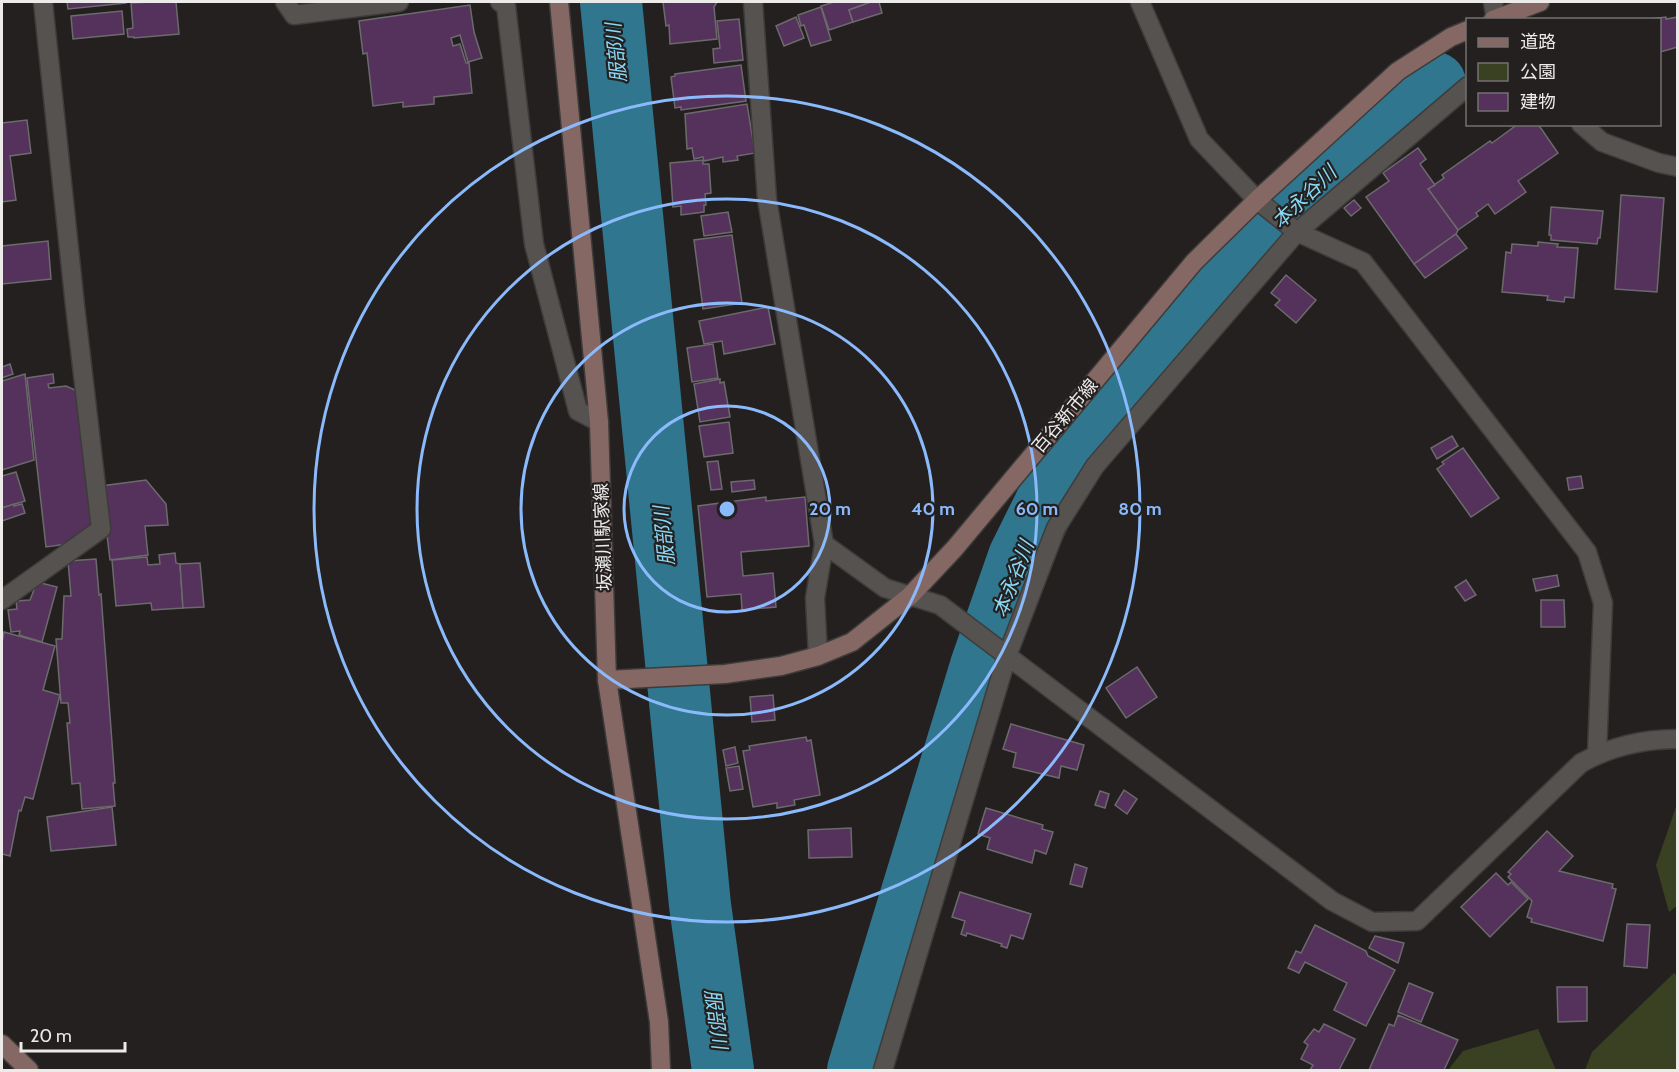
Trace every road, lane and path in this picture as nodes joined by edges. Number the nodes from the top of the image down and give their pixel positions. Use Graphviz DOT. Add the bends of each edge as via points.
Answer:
graph roads {
  1 [pos="43,2"];
  2 [pos="285,2"];
  3 [pos="399,2"];
  4 [pos="500,2"];
  5 [pos="559,2"];
  6 [pos="753,2"];
  7 [pos="1140,2"];
  8 [pos="1540,2"];
  9 [pos="1494,11"];
  10 [pos="1466,30"];
  11 [pos="1466,87"];
  12 [pos="1583,126"];
  13 [pos="1677,167"];
  14 [pos="1257,200"];
  15 [pos="1297,232"];
  16 [pos="599,422"];
  17 [pos="824,544"];
  18 [pos="910,596"];
  19 [pos="2,600"];
  20 [pos="818,656"];
  21 [pos="1007,656"];
  22 [pos="607,680"];
  23 [pos="1677,739"];
  24 [pos="1597,754"];
  25 [pos="2,1044"];
  26 [pos="29,1071"];
  27 [pos="661,1071"];
  28 [pos="883,1071"];
  1 -- 19 [label="street" via="101,529"];
  2 -- 3 [label="street" via="294,15"];
  4 -- 16 [label="street" via="506,6 534,244 578,411"];
  5 -- 16 [label="main road, 坂瀬川駅家線"];
  6 -- 17 [label="street" via="766,199"];
  7 -- 14 [label="street" via="1199,138"];
  8 -- 9 [label="main road"];
  10 -- 14 [label="main road, 百谷新市線" via="1398,71"];
  11 -- 15 [label="street"];
  12 -- 13 [label="street" via="1602,142"];
  14 -- 15 [label="street"];
  14 -- 18 [label="main road, 百谷新市線" via="1194,262 956,548"];
  15 -- 21 [label="street" via="1095,466 1056,528"];
  15 -- 24 [label="street" via="1363,262 1587,552 1604,603"];
  16 -- 22 [label="main road, 坂瀬川駅家線"];
  17 -- 18 [label="street" via="885,588"];
  17 -- 20 [label="street" via="815,598"];
  18 -- 20 [label="main road, 百谷新市線" via="852,642"];
  18 -- 21 [label="street" via="940,605"];
  20 -- 22 [label="main road, 百谷新市線" via="725,674"];
  21 -- 24 [label="street" via="1332,901 1372,922 1418,921 1581,763"];
  21 -- 28 [label="street"];
  22 -- 27 [label="main road, 坂瀬川駅家線" via="659,1022"];
  23 -- 24 [label="street" via="1651,739"];
  25 -- 26 [label="main road"];
}
